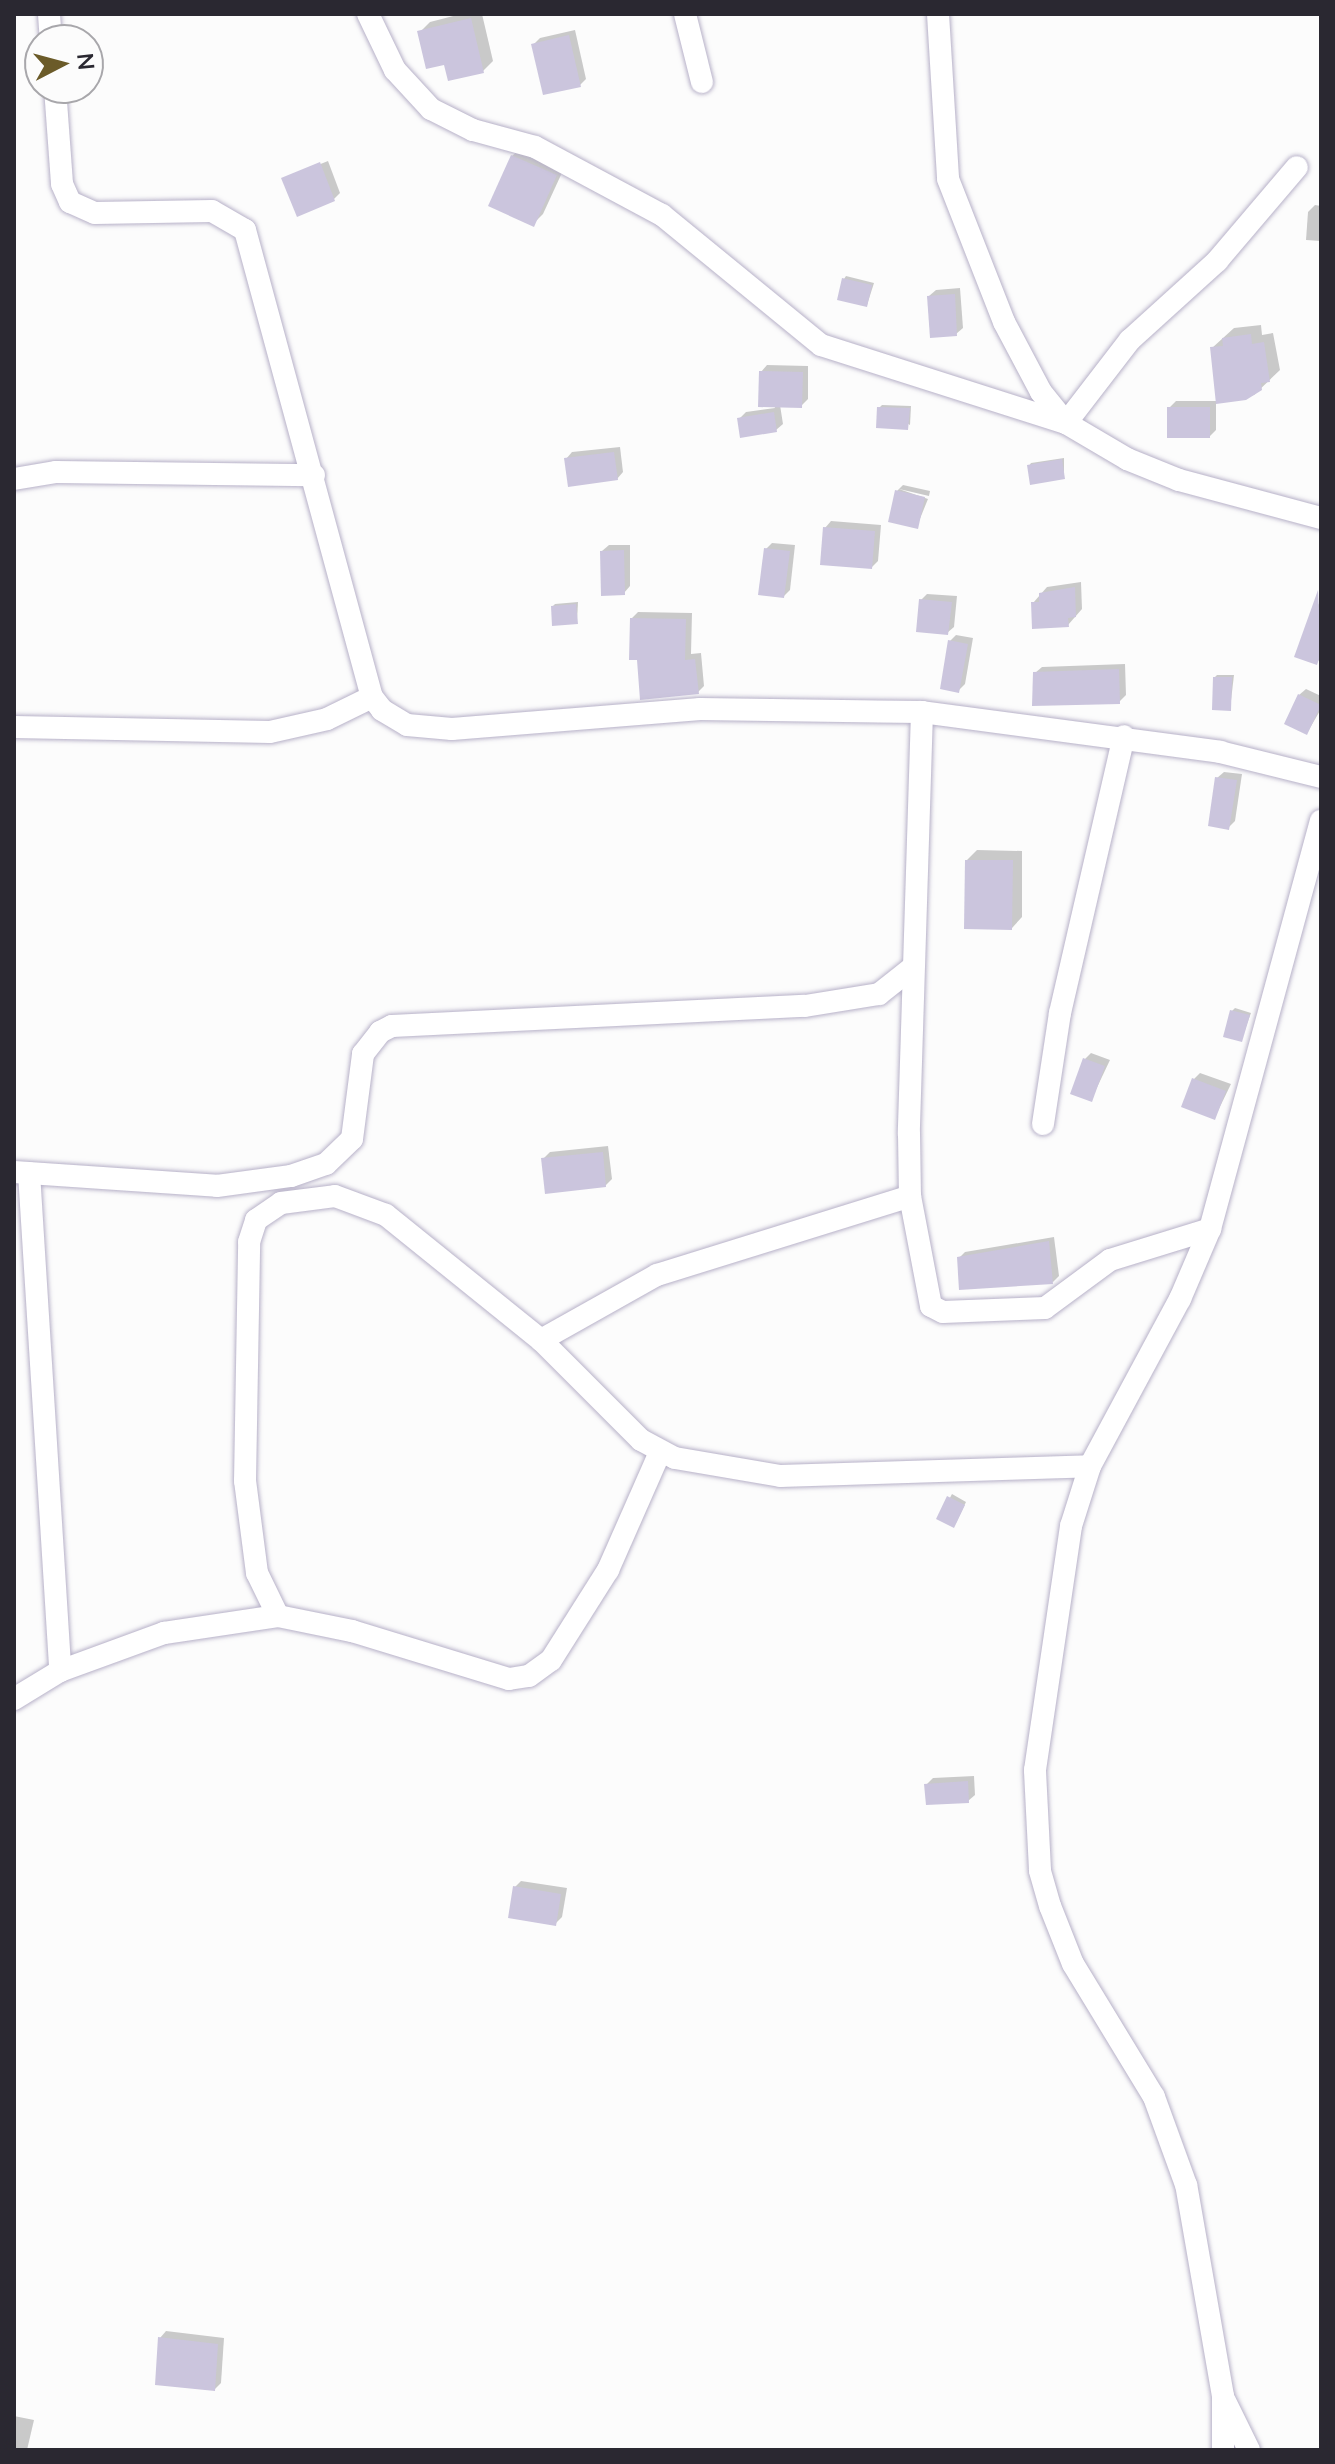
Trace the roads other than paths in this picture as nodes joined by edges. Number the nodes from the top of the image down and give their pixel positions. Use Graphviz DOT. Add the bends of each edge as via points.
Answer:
graph roads {
  1 [pos="368,14"];
  2 [pos="685,14"];
  3 [pos="938,14"];
  4 [pos="702,82"];
  5 [pos="56,104"];
  6 [pos="1297,167"];
  7 [pos="1066,423"];
  8 [pos="314,475"];
  9 [pos="14,479"];
  10 [pos="1321,518"];
  11 [pos="372,697"];
  12 [pos="922,712"];
  13 [pos="14,727"];
  14 [pos="1124,736"];
  15 [pos="1321,777"];
  16 [pos="1321,821"];
  17 [pos="912,968"];
  18 [pos="1043,1124"];
  19 [pos="21,1172"];
  20 [pos="910,1196"];
  21 [pos="1210,1229"];
  22 [pos="541,1340"];
  23 [pos="660,1452"];
  24 [pos="1090,1466"];
  25 [pos="278,1616"];
  26 [pos="60,1671"];
  27 [pos="14,1699"];
  28 [pos="1223,2396"];
  29 [pos="1223,2450"];
  30 [pos="1249,2450"];
  1 -- 7 [label="street" via="395,70 431,109 473,130 535,147 662,215 821,345"];
  2 -- 4 [label="street"];
  3 -- 7 [label="street" via="948,179 1004,322 1041,392"];
  5 -- 8 [label="street" via="62,184 70,202 95,213 212,211 245,230"];
  6 -- 7 [label="street" via="1217,261 1130,340"];
  7 -- 10 [label="street" via="1127,459 1179,480"];
  8 -- 9 [label="street" via="56,472"];
  8 -- 11 [label="street"];
  11 -- 12 [label="street" via="382,710 426,729 700,709"];
  11 -- 13 [label="street" via="327,719 270,732"];
  12 -- 14 [label="street"];
  12 -- 17 [label="street"];
  14 -- 15 [label="street"];
  14 -- 18 [label="street" via="1060,1013"];
  16 -- 21 [label="street"];
  17 -- 19 [label="street" via="879,994 805,1006 392,1026 380,1032 363,1054 352,1139 326,1164 291,1176 217,1186"];
  17 -- 20 [label="street"];
  19 -- 26 [label="street"];
  20 -- 21 [label="street" via="929,1301 938,1312 1045,1308 1110,1260"];
  20 -- 22 [label="street" via="657,1275"];
  21 -- 24 [label="street" via="1180,1299"];
  22 -- 23 [label="street" via="626,1427"];
  22 -- 25 [label="street" via="370,1206 335,1196 281,1203 256,1220 249,1242 245,1481 257,1573"];
  23 -- 24 [label="street" via="695,1465 780,1476"];
  23 -- 25 [label="street" via="608,1570 551,1660 529,1676 509,1679 352,1631"];
  24 -- 28 [label="street" via="1068,1541 1035,1770 1040,1870 1073,1964 1154,2097 1173,2142 1186,2185"];
  25 -- 26 [label="street" via="187,1626"];
  26 -- 27 [label="street"];
  28 -- 29 [label="street"];
  28 -- 30 [label="street"];
}
